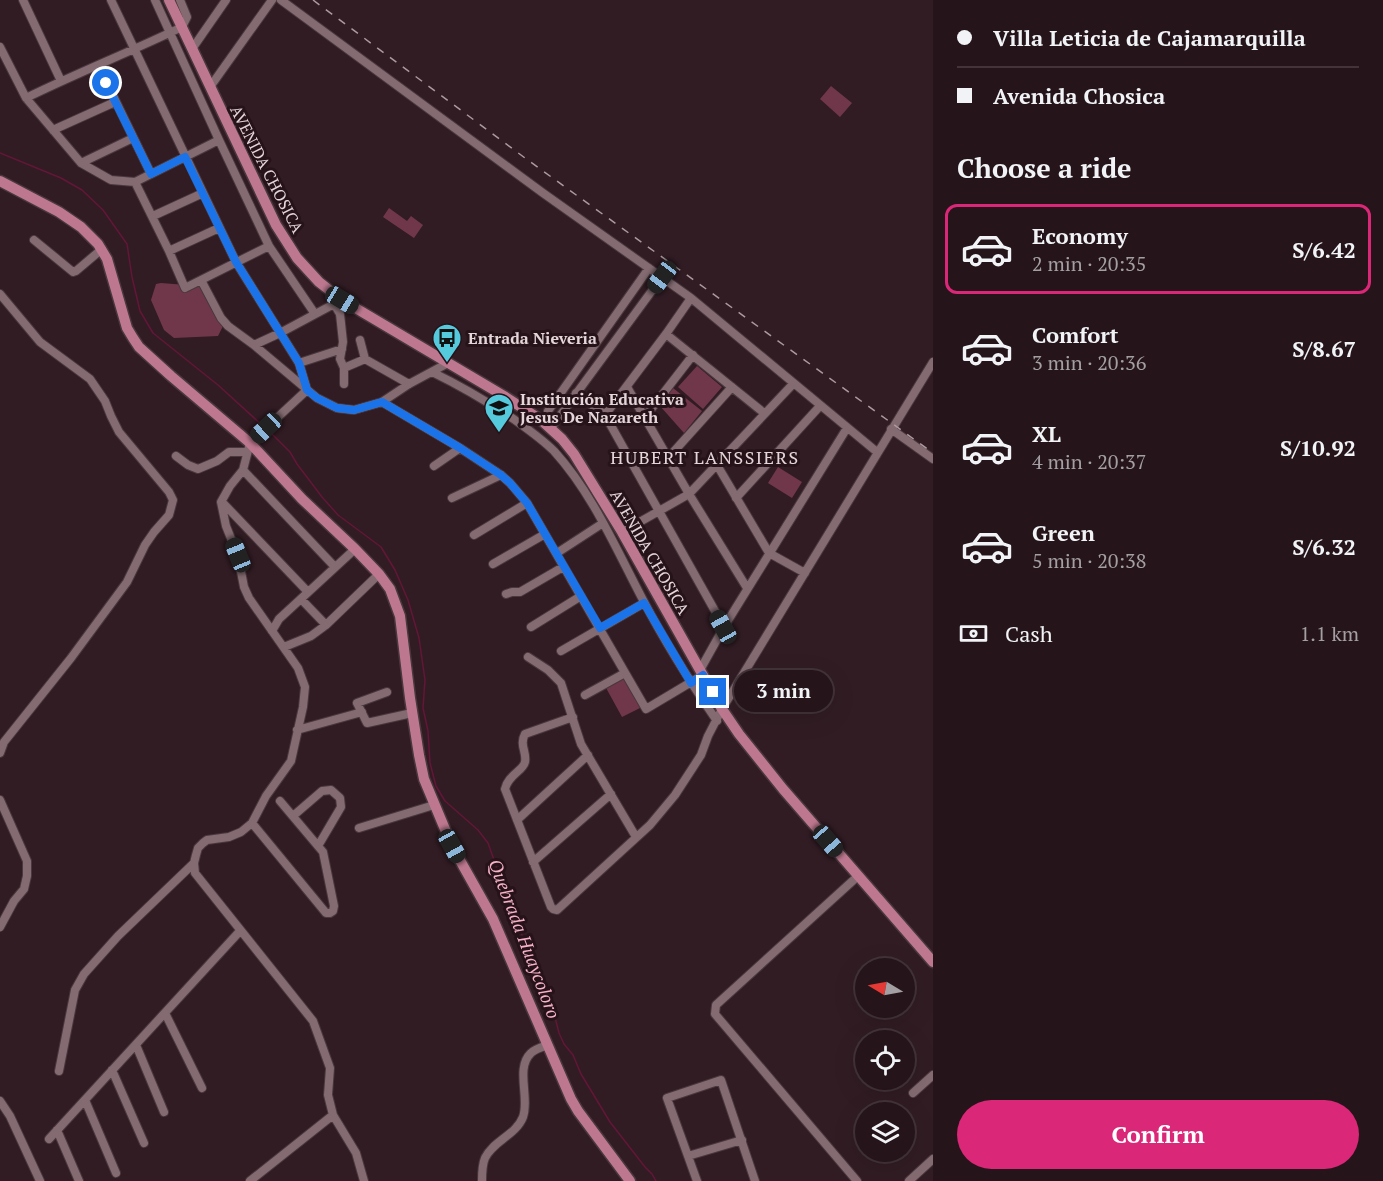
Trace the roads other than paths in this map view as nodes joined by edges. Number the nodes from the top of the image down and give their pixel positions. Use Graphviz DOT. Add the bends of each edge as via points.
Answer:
graph roads {
  1 [pos="23,0"];
  2 [pos="111,0"];
  3 [pos="155,0"];
  4 [pos="170,0"];
  5 [pos="180,0"];
  6 [pos="226,0"];
  7 [pos="273,0"];
  8 [pos="281,0"];
  9 [pos="182,27"];
  10 [pos="171,33"];
  11 [pos="0,47"];
  12 [pos="192,49"];
  13 [pos="135,50"];
  14 [pos="98,65"];
  15 [pos="61,81"];
  16 [pos="210,87"];
  17 [pos="26,98"];
  18 [pos="115,102"];
  19 [pos="53,130"];
  20 [pos="134,138"];
  21 [pos="219,140"];
  22 [pos="185,157"];
  23 [pos="81,163"];
  24 [pos="151,174"];
  25 [pos="0,181"];
  26 [pos="135,182"];
  27 [pos="203,193"];
  28 [pos="153,216"];
  29 [pos="219,228"];
  30 [pos="34,240"];
  31 [pos="269,246"];
  32 [pos="102,249"];
  33 [pos="170,251"];
  34 [pos="236,262"];
  35 [pos="649,268"];
  36 [pos="662,277"];
  37 [pos="201,280"];
  38 [pos="0,294"];
  39 [pos="691,297"];
  40 [pos="315,314"];
  41 [pos="280,333"];
  42 [pos="666,334"];
  43 [pos="360,340"];
  44 [pos="254,345"];
  45 [pos="342,349"];
  46 [pos="693,355"];
  47 [pos="365,359"];
  48 [pos="933,362"];
  49 [pos="299,363"];
  50 [pos="448,363"];
  51 [pos="344,368"];
  52 [pos="432,372"];
  53 [pos="344,384"];
  54 [pos="409,384"];
  55 [pos="793,384"];
  56 [pos="627,387"];
  57 [pos="732,387"];
  58 [pos="307,390"];
  59 [pos="576,393"];
  60 [pos="382,402"];
  61 [pos="820,406"];
  62 [pos="548,411"];
  63 [pos="764,413"];
  64 [pos="605,415"];
  65 [pos="645,417"];
  66 [pos="551,428"];
  67 [pos="847,428"];
  68 [pos="891,429"];
  69 [pos="248,448"];
  70 [pos="460,448"];
  71 [pos="877,452"];
  72 [pos="176,456"];
  73 [pos="668,458"];
  74 [pos="933,459"];
  75 [pos="717,465"];
  76 [pos="434,466"];
  77 [pos="243,470"];
  78 [pos="501,475"];
  79 [pos="689,494"];
  80 [pos="452,498"];
  81 [pos="736,498"];
  82 [pos="221,502"];
  83 [pos="527,503"];
  84 [pos="658,512"];
  85 [pos="603,523"];
  86 [pos="622,532"];
  87 [pos="545,534"];
  88 [pos="474,535"];
  89 [pos="355,549"];
  90 [pos="557,553"];
  91 [pos="769,553"];
  92 [pos="493,564"];
  93 [pos="335,567"];
  94 [pos="563,567"];
  95 [pos="805,573"];
  96 [pos="379,574"];
  97 [pos="747,588"];
  98 [pos="308,592"];
  99 [pos="506,594"];
  100 [pos="581,596"];
  101 [pos="301,599"];
  102 [pos="644,603"];
  103 [pos="326,625"];
  104 [pos="531,627"];
  105 [pos="723,627"];
  106 [pos="600,628"];
  107 [pos="272,631"];
  108 [pos="284,647"];
  109 [pos="561,651"];
  110 [pos="528,657"];
  111 [pos="626,673"];
  112 [pos="702,673"];
  113 [pos="691,683"];
  114 [pos="387,692"];
  115 [pos="585,695"];
  116 [pos="362,712"];
  117 [pos="412,713"];
  118 [pos="721,714"];
  119 [pos="573,717"];
  120 [pos="297,730"];
  121 [pos="0,753"];
  122 [pos="588,755"];
  123 [pos="611,794"];
  124 [pos="0,800"];
  125 [pos="280,801"];
  126 [pos="434,805"];
  127 [pos="293,816"];
  128 [pos="517,820"];
  129 [pos="252,823"];
  130 [pos="359,828"];
  131 [pos="636,837"];
  132 [pos="318,846"];
  133 [pos="533,862"];
  134 [pos="194,863"];
  135 [pos="858,876"];
  136 [pos="0,927"];
  137 [pos="240,931"];
  138 [pos="933,962"];
  139 [pos="165,1013"];
  140 [pos="136,1045"];
  141 [pos="548,1045"];
  142 [pos="112,1070"];
  143 [pos="59,1071"];
  144 [pos="933,1075"];
  145 [pos="202,1088"];
  146 [pos="913,1093"];
  147 [pos="85,1100"];
  148 [pos="0,1101"];
  149 [pos="164,1112"];
  150 [pos="333,1115"];
  151 [pos="57,1130"];
  152 [pos="49,1139"];
  153 [pos="742,1140"];
  154 [pos="144,1143"];
  155 [pos="688,1156"];
  156 [pos="933,1159"];
  157 [pos="116,1173"];
  158 [pos="40,1181"];
  159 [pos="79,1181"];
  160 [pos="250,1181"];
  161 [pos="364,1181"];
  162 [pos="482,1181"];
  163 [pos="630,1181"];
  164 [pos="697,1181"];
  165 [pos="755,1181"];
  166 [pos="857,1181"];
  167 [pos="909,1181"];
  1 -- 15 [label="street"];
  2 -- 13 [label="street"];
  3 -- 10 [label="street"];
  4 -- 9 [label="main road, AVENIDA CHOSICA"];
  5 -- 9 [label="street" via="187,17"];
  6 -- 12 [label="street"];
  7 -- 16 [label="street"];
  8 -- 35 [label="street"];
  9 -- 10 [label="street"];
  9 -- 12 [label="main road, AVENIDA CHOSICA"];
  10 -- 13 [label="street"];
  10 -- 21 [label="street"];
  11 -- 17 [label="street"];
  12 -- 16 [label="main road, AVENIDA CHOSICA"];
  13 -- 14 [label="street"];
  13 -- 22 [label="street"];
  14 -- 15 [label="street"];
  14 -- 18 [label="street"];
  15 -- 17 [label="street"];
  16 -- 50 [label="main road, AVENIDA CHOSICA" via="276,225 297,258 342,300"];
  17 -- 19 [label="street"];
  18 -- 19 [label="street"];
  18 -- 20 [label="street"];
  19 -- 23 [label="street"];
  20 -- 23 [label="street"];
  20 -- 24 [label="street"];
  21 -- 22 [label="street"];
  21 -- 31 [label="street"];
  22 -- 24 [label="street"];
  22 -- 27 [label="street"];
  23 -- 26 [label="street" via="111,180"];
  24 -- 26 [label="street"];
  25 -- 32 [label="main road" via="59,212"];
  26 -- 28 [label="street"];
  27 -- 28 [label="street"];
  27 -- 29 [label="street"];
  28 -- 33 [label="street"];
  29 -- 33 [label="street"];
  29 -- 34 [label="street"];
  30 -- 32 [label="street" via="73,272"];
  31 -- 34 [label="street"];
  31 -- 40 [label="street"];
  32 -- 69 [label="main road" via="133,338"];
  33 -- 37 [label="street" via="185,288"];
  34 -- 37 [label="street"];
  34 -- 41 [label="street"];
  35 -- 36 [label="street"];
  35 -- 62 [label="street"];
  36 -- 39 [label="street"];
  36 -- 59 [label="street"];
  37 -- 44 [label="street" via="221,318"];
  38 -- 121 [label="street" via="40,342 90,379 119,432 172,500 169,515 145,545 128,582 4,742"];
  39 -- 42 [label="street"];
  39 -- 55 [label="street"];
  40 -- 41 [label="street"];
  40 -- 45 [label="street" via="334,304 340,314"];
  41 -- 44 [label="street"];
  41 -- 49 [label="street"];
  42 -- 46 [label="street"];
  42 -- 56 [label="street"];
  43 -- 47 [label="street"];
  44 -- 58 [label="street"];
  45 -- 49 [label="street"];
  45 -- 51 [label="street"];
  46 -- 57 [label="street"];
  46 -- 65 [label="street"];
  47 -- 51 [label="street"];
  47 -- 54 [label="street"];
  48 -- 68 [label="street"];
  49 -- 58 [label="street"];
  50 -- 52 [label="street"];
  50 -- 66 [label="main road, AVENIDA CHOSICA"];
  51 -- 53 [label="street"];
  52 -- 54 [label="street"];
  52 -- 85 [label="street" via="538,436 566,465"];
  54 -- 60 [label="street"];
  55 -- 61 [label="street"];
  55 -- 63 [label="street"];
  56 -- 64 [label="street"];
  56 -- 65 [label="street"];
  57 -- 63 [label="street"];
  57 -- 73 [label="street"];
  58 -- 60 [label="street" via="337,408 354,410"];
  58 -- 69 [label="street"];
  59 -- 64 [label="street"];
  59 -- 66 [label="street"];
  60 -- 70 [label="street"];
  61 -- 67 [label="street"];
  61 -- 81 [label="street"];
  63 -- 75 [label="street"];
  64 -- 84 [label="street"];
  65 -- 73 [label="street"];
  66 -- 86 [label="main road, AVENIDA CHOSICA" via="574,454"];
  67 -- 71 [label="street"];
  67 -- 91 [label="street"];
  68 -- 71 [label="street"];
  68 -- 74 [label="street"];
  69 -- 72 [label="street" via="229,452 198,469"];
  69 -- 77 [label="street"];
  69 -- 89 [label="main road"];
  70 -- 76 [label="street"];
  70 -- 78 [label="street"];
  71 -- 95 [label="street"];
  73 -- 79 [label="street"];
  75 -- 79 [label="street"];
  75 -- 81 [label="street"];
  77 -- 82 [label="street"];
  77 -- 93 [label="street"];
  78 -- 80 [label="street"];
  78 -- 83 [label="street"];
  79 -- 84 [label="street"];
  79 -- 97 [label="street"];
  81 -- 91 [label="street"];
  82 -- 98 [label="street"];
  82 -- 107 [label="street" via="244,587"];
  83 -- 87 [label="street"];
  83 -- 88 [label="street"];
  84 -- 86 [label="street"];
  84 -- 105 [label="street"];
  85 -- 90 [label="street"];
  85 -- 102 [label="street"];
  86 -- 112 [label="main road, AVENIDA CHOSICA"];
  87 -- 90 [label="street"];
  87 -- 92 [label="street"];
  89 -- 93 [label="street"];
  89 -- 96 [label="main road"];
  90 -- 94 [label="street"];
  91 -- 95 [label="street"];
  91 -- 97 [label="street"];
  93 -- 98 [label="street"];
  94 -- 99 [label="street" via="520,592"];
  94 -- 100 [label="street"];
  95 -- 118 [label="street"];
  96 -- 103 [label="street"];
  96 -- 117 [label="main road" via="390,589 400,616"];
  97 -- 105 [label="street"];
  98 -- 101 [label="street"];
  100 -- 104 [label="street"];
  100 -- 106 [label="street"];
  101 -- 103 [label="street"];
  101 -- 107 [label="street"];
  102 -- 106 [label="street"];
  102 -- 113 [label="street"];
  103 -- 108 [label="street"];
  105 -- 112 [label="street"];
  106 -- 109 [label="street"];
  106 -- 111 [label="street"];
  107 -- 108 [label="street"];
  108 -- 120 [label="street" via="305,687"];
  110 -- 119 [label="street" via="561,683"];
  111 -- 113 [label="street" via="646,709"];
  111 -- 115 [label="street"];
  112 -- 113 [label="street"];
  112 -- 118 [label="main road, AVENIDA CHOSICA"];
  113 -- 118 [label="street"];
  114 -- 116 [label="street" via="357,703"];
  116 -- 117 [label="street" via="368,723"];
  116 -- 120 [label="street"];
  117 -- 126 [label="main road" via="420,763"];
  118 -- 131 [label="street" via="675,795"];
  118 -- 135 [label="main road, AVENIDA CHOSICA"];
  119 -- 122 [label="street"];
  119 -- 128 [label="street" via="525,734 525,762 504,789"];
  120 -- 129 [label="street" via="291,761"];
  122 -- 123 [label="street"];
  122 -- 128 [label="street"];
  123 -- 131 [label="street"];
  123 -- 133 [label="street"];
  124 -- 136 [label="street" via="27,861 27,876 24,889"];
  125 -- 127 [label="street"];
  126 -- 130 [label="street"];
  126 -- 141 [label="main road" via="493,919"];
  127 -- 132 [label="street"];
  127 -- 132 [label="street" via="322,791 331,790 340,798 341,807"];
  128 -- 133 [label="street"];
  129 -- 132 [label="street" via="326,913 330,913 334,906 323,852"];
  129 -- 134 [label="street" via="229,837 207,840 198,848"];
  131 -- 133 [label="street" via="557,910 551,907"];
  134 -- 137 [label="street" via="195,873"];
  134 -- 143 [label="street" via="84,974 75,990"];
  135 -- 138 [label="main road, AVENIDA CHOSICA"];
  135 -- 166 [label="street" via="715,1010"];
  137 -- 139 [label="street"];
  137 -- 150 [label="street" via="313,1020 330,1068 328,1095"];
  139 -- 140 [label="street"];
  139 -- 145 [label="street"];
  140 -- 142 [label="street"];
  140 -- 149 [label="street"];
  141 -- 162 [label="street" via="526,1060 523,1117 484,1159"];
  141 -- 163 [label="main road" via="578,1111"];
  142 -- 147 [label="street"];
  142 -- 154 [label="street"];
  144 -- 146 [label="street"];
  147 -- 151 [label="street"];
  147 -- 157 [label="street"];
  148 -- 158 [label="street"];
  150 -- 160 [label="street"];
  150 -- 161 [label="street" via="356,1153"];
  151 -- 152 [label="street"];
  151 -- 159 [label="street"];
  153 -- 155 [label="street"];
  153 -- 155 [label="street" via="721,1080 667,1098"];
  153 -- 165 [label="street"];
  155 -- 164 [label="street"];
  156 -- 167 [label="street"];
}
